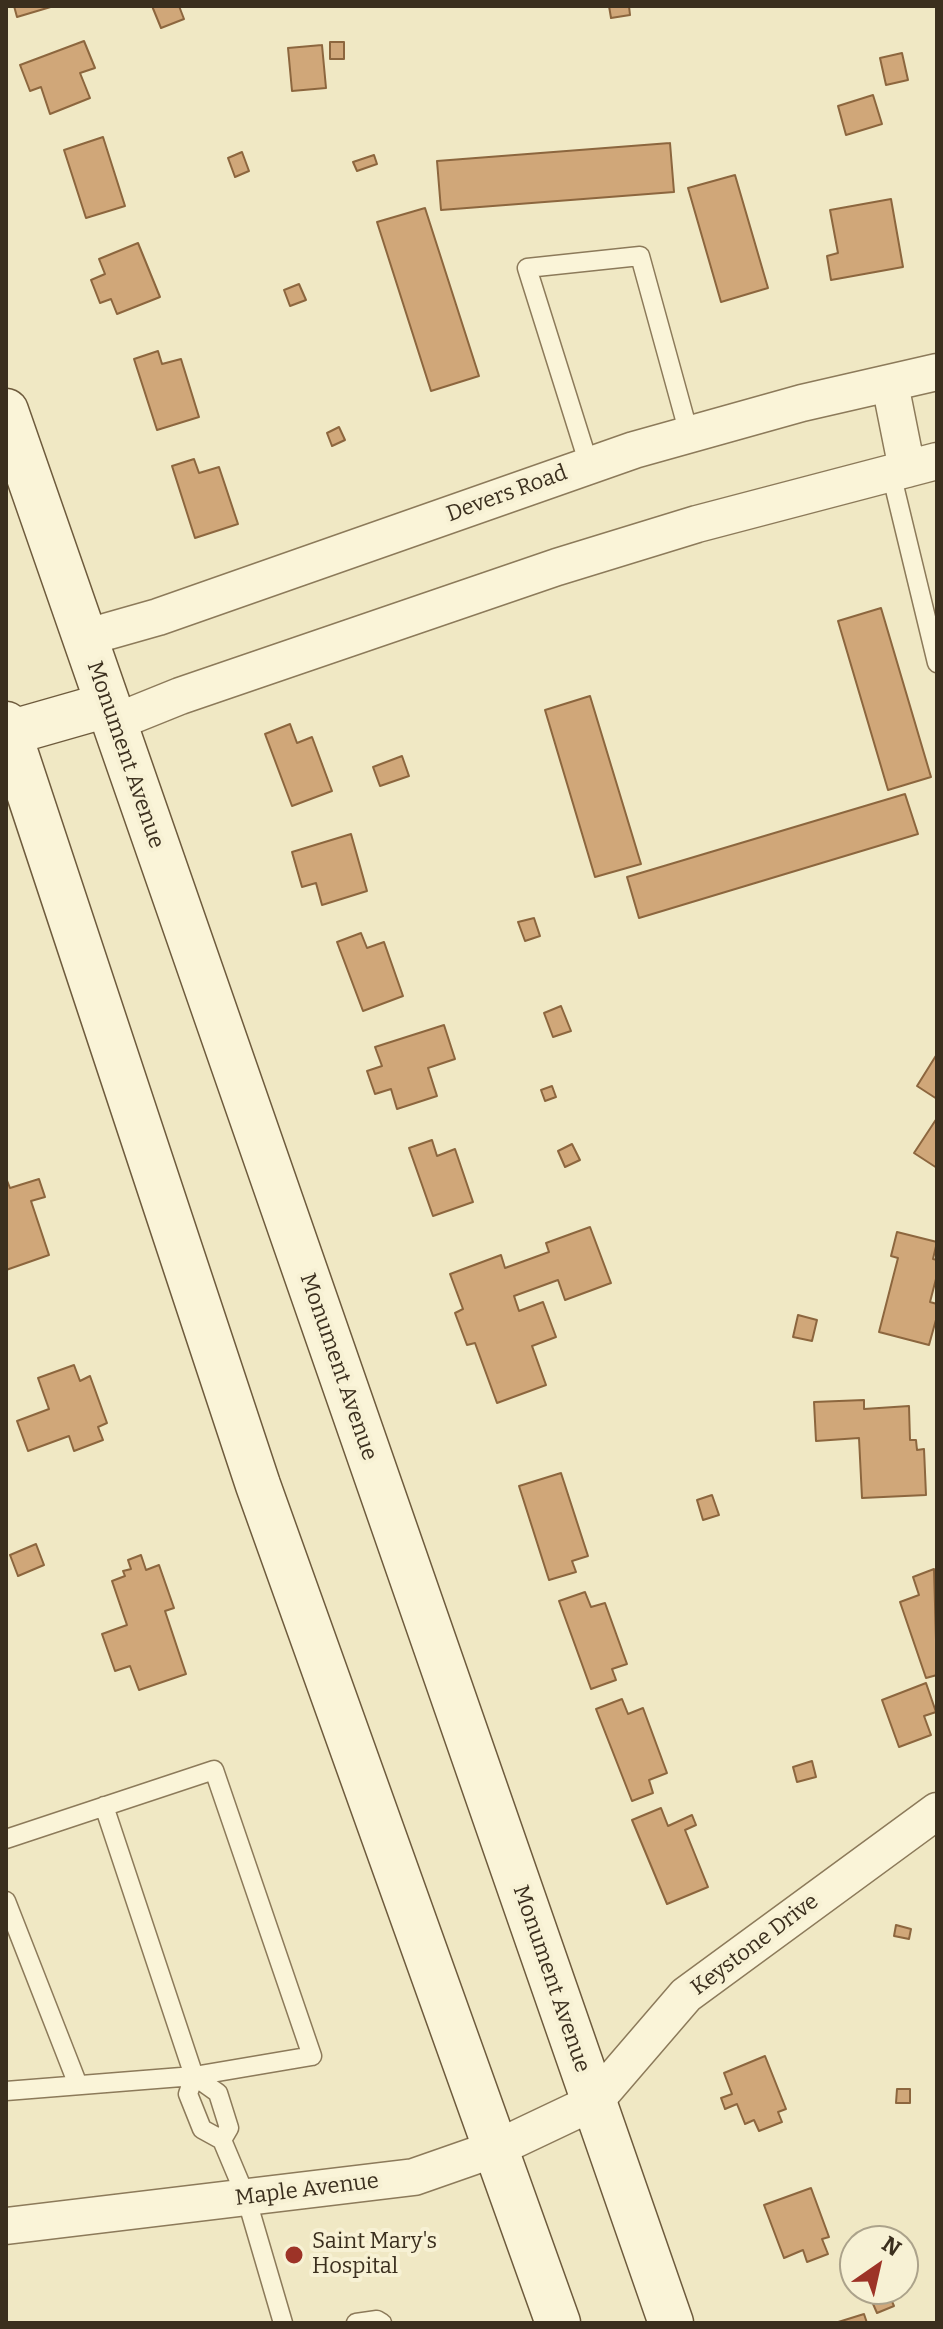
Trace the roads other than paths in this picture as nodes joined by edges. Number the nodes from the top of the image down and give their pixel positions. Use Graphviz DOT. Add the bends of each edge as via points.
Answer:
graph roads {
  1 [pos="937,372"];
  2 [pos="890,384"];
  3 [pos="6,411"];
  4 [pos="689,434"];
  5 [pos="589,465"];
  6 [pos="912,467"];
  7 [pos="84,638"];
  8 [pos="937,663"];
  9 [pos="110,714"];
  10 [pos="8,728"];
  11 [pos="104,1806"];
  12 [pos="937,1811"];
  13 [pos="6,1839"];
  14 [pos="6,1901"];
  15 [pos="194,2076"];
  16 [pos="78,2085"];
  17 [pos="6,2091"];
  18 [pos="594,2102"];
  19 [pos="222,2140"];
  20 [pos="497,2148"];
  21 [pos="246,2197"];
  22 [pos="6,2226"];
  23 [pos="283,2323"];
  24 [pos="356,2323"];
  25 [pos="382,2323"];
  26 [pos="558,2323"];
  27 [pos="671,2323"];
  1 -- 2 [label="street, Devers Road"];
  2 -- 4 [label="street, Devers Road"];
  2 -- 6 [label="street"];
  3 -- 7 [label="street, Monument Avenue"];
  4 -- 5 [label="street, Devers Road"];
  4 -- 5 [label="lane" via="640,256 527,268"];
  5 -- 7 [label="street, Devers Road" via="158,617"];
  6 -- 8 [label="lane"];
  6 -- 9 [label="street" via="557,567 180,696"];
  7 -- 9 [label="street, Monument Avenue"];
  9 -- 10 [label="street"];
  9 -- 18 [label="street, Monument Avenue"];
  10 -- 20 [label="street" via="258,1485"];
  11 -- 13 [label="lane"];
  11 -- 15 [label="lane"];
  11 -- 15 [label="lane" via="214,1770 312,2056"];
  12 -- 18 [label="street, Keystone Drive" via="686,1995"];
  14 -- 16 [label="lane"];
  15 -- 16 [label="lane"];
  15 -- 19 [label="lane" via="188,2094 202,2129"];
  15 -- 19 [label="lane" via="218,2093 229,2128"];
  16 -- 17 [label="lane"];
  18 -- 20 [label="street, Maple Avenue"];
  18 -- 27 [label="street, Monument Avenue"];
  19 -- 21 [label="lane"];
  20 -- 21 [label="street, Maple Avenue" via="414,2177"];
  20 -- 26 [label="street"];
  21 -- 22 [label="street, Maple Avenue"];
  21 -- 23 [label="lane"];
  24 -- 25 [label="lane"];
}
